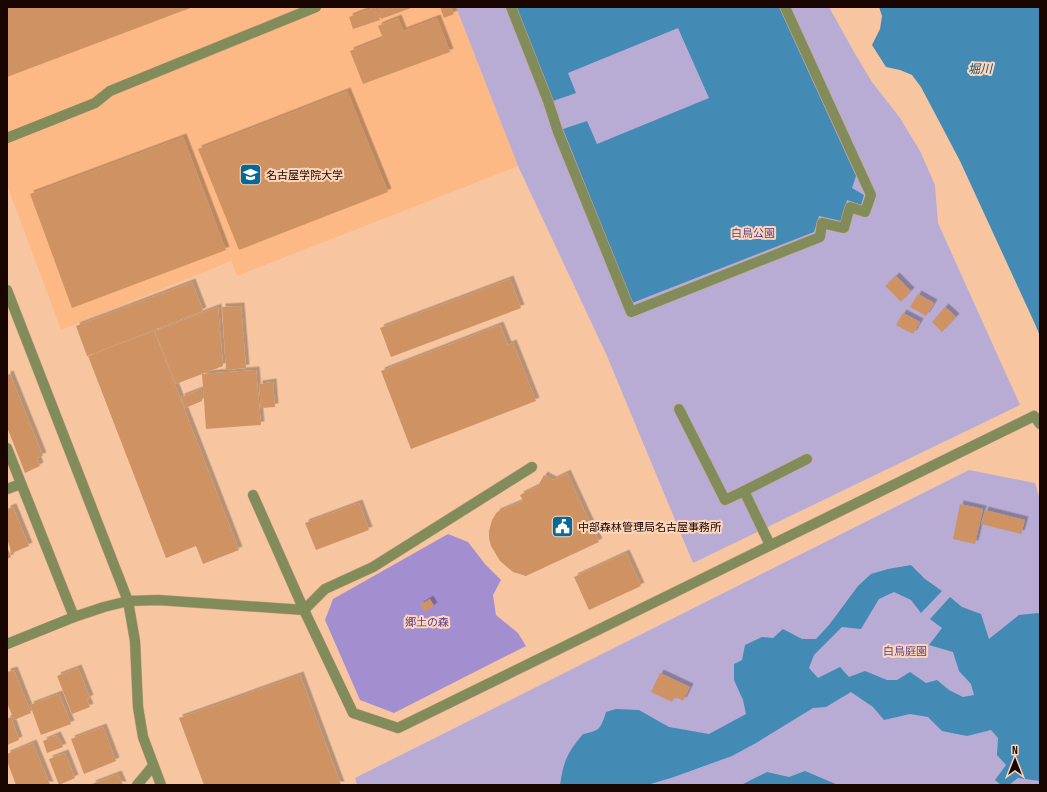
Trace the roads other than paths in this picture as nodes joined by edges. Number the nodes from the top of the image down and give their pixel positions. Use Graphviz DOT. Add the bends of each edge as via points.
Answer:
graph roads {
  1 [pos="316,7"];
  2 [pos="511,7"];
  3 [pos="785,7"];
  4 [pos="7,138"];
  5 [pos="7,290"];
  6 [pos="678,409"];
  7 [pos="1037,420"];
  8 [pos="7,448"];
  9 [pos="807,459"];
  10 [pos="532,467"];
  11 [pos="21,484"];
  12 [pos="7,489"];
  13 [pos="744,491"];
  14 [pos="254,495"];
  15 [pos="770,545"];
  16 [pos="128,601"];
  17 [pos="304,610"];
  18 [pos="74,617"];
  19 [pos="7,644"];
  20 [pos="153,766"];
  21 [pos="137,785"];
  22 [pos="161,785"];
  1 -- 4 [label="street" via="110,91 95,103"];
  2 -- 3 [label="street" via="558,132 631,312 820,237 822,223 844,228 850,207 865,212 871,195"];
  5 -- 16 [label="street"];
  6 -- 13 [label="street" via="725,500"];
  7 -- 15 [label="street"];
  8 -- 11 [label="street"];
  9 -- 13 [label="street"];
  10 -- 17 [label="street" via="373,567 325,589"];
  11 -- 12 [label="street"];
  11 -- 18 [label="street"];
  13 -- 15 [label="street"];
  14 -- 17 [label="street"];
  15 -- 17 [label="street" via="398,728 353,713"];
  16 -- 17 [label="street" via="158,600"];
  16 -- 18 [label="street"];
  16 -- 20 [label="street" via="135,640 138,707 143,737"];
  18 -- 19 [label="street"];
  20 -- 21 [label="street"];
  20 -- 22 [label="street"];
}
